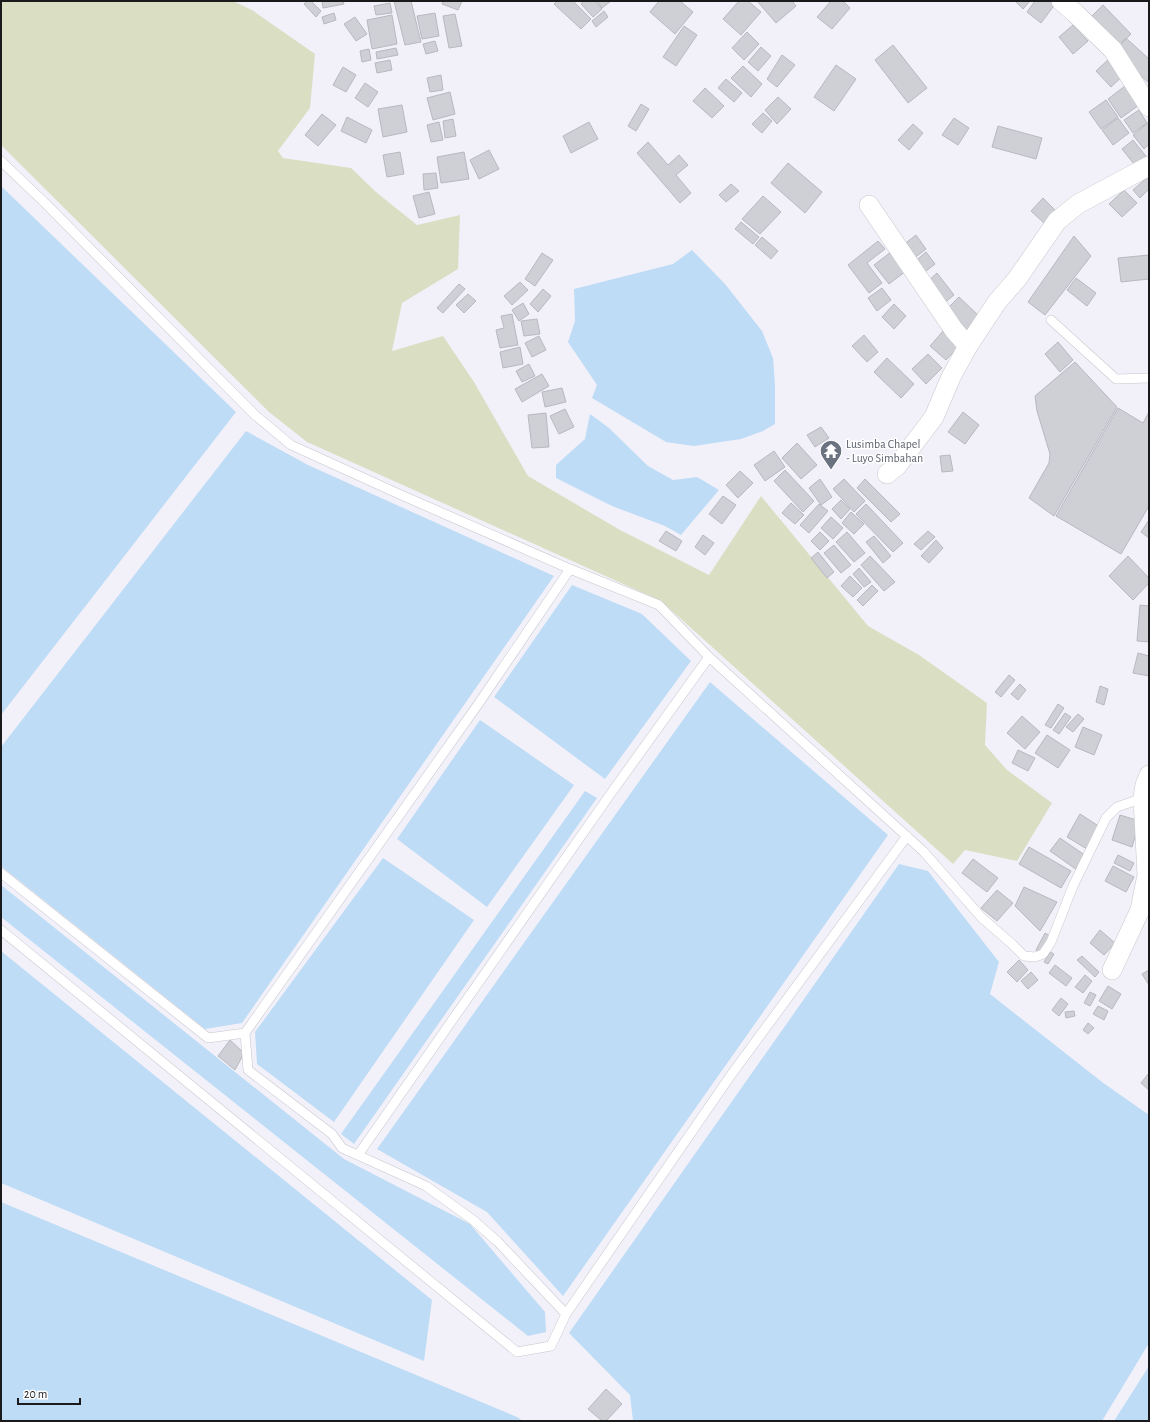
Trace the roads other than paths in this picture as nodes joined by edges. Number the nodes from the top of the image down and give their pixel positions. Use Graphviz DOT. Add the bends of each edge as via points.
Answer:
graph roads {
  1 [pos="1061,1"];
  2 [pos="1149,107"];
  3 [pos="1,161"];
  4 [pos="1149,166"];
  5 [pos="869,205"];
  6 [pos="1051,320"];
  7 [pos="968,346"];
  8 [pos="1149,378"];
  9 [pos="887,474"];
  10 [pos="570,568"];
  11 [pos="709,657"];
  12 [pos="1149,776"];
  13 [pos="1143,798"];
  14 [pos="907,836"];
  15 [pos="1,873"];
  16 [pos="1148,874"];
  17 [pos="1144,915"];
  18 [pos="1,930"];
  19 [pos="1112,970"];
  20 [pos="245,1033"];
  21 [pos="358,1155"];
  22 [pos="566,1314"];
  1 -- 2 [label="street" via="1112,50"];
  3 -- 10 [label="lane" via="255,415 291,445"];
  4 -- 7 [label="street" via="1078,204 1057,221"];
  5 -- 7 [label="street" via="954,330"];
  6 -- 8 [label="lane" via="1116,379"];
  7 -- 9 [label="street" via="934,417 898,466"];
  10 -- 11 [label="lane" via="659,605"];
  10 -- 20 [label="lane" via="461,728"];
  11 -- 14 [label="lane"];
  11 -- 21 [label="lane"];
  12 -- 13 [label="street"];
  13 -- 14 [label="lane" via="1117,807 1106,818 1073,886 1052,942 1043,954 1035,957 1024,956 982,918"];
  13 -- 16 [label="street"];
  14 -- 22 [label="lane" via="731,1075"];
  15 -- 20 [label="lane" via="208,1038"];
  16 -- 17 [label="street"];
  17 -- 19 [label="street"];
  18 -- 22 [label="lane" via="517,1352 551,1346"];
  20 -- 21 [label="lane" via="248,1070 332,1134 342,1148"];
  21 -- 22 [label="lane" via="426,1186 473,1220 498,1242"];
}
